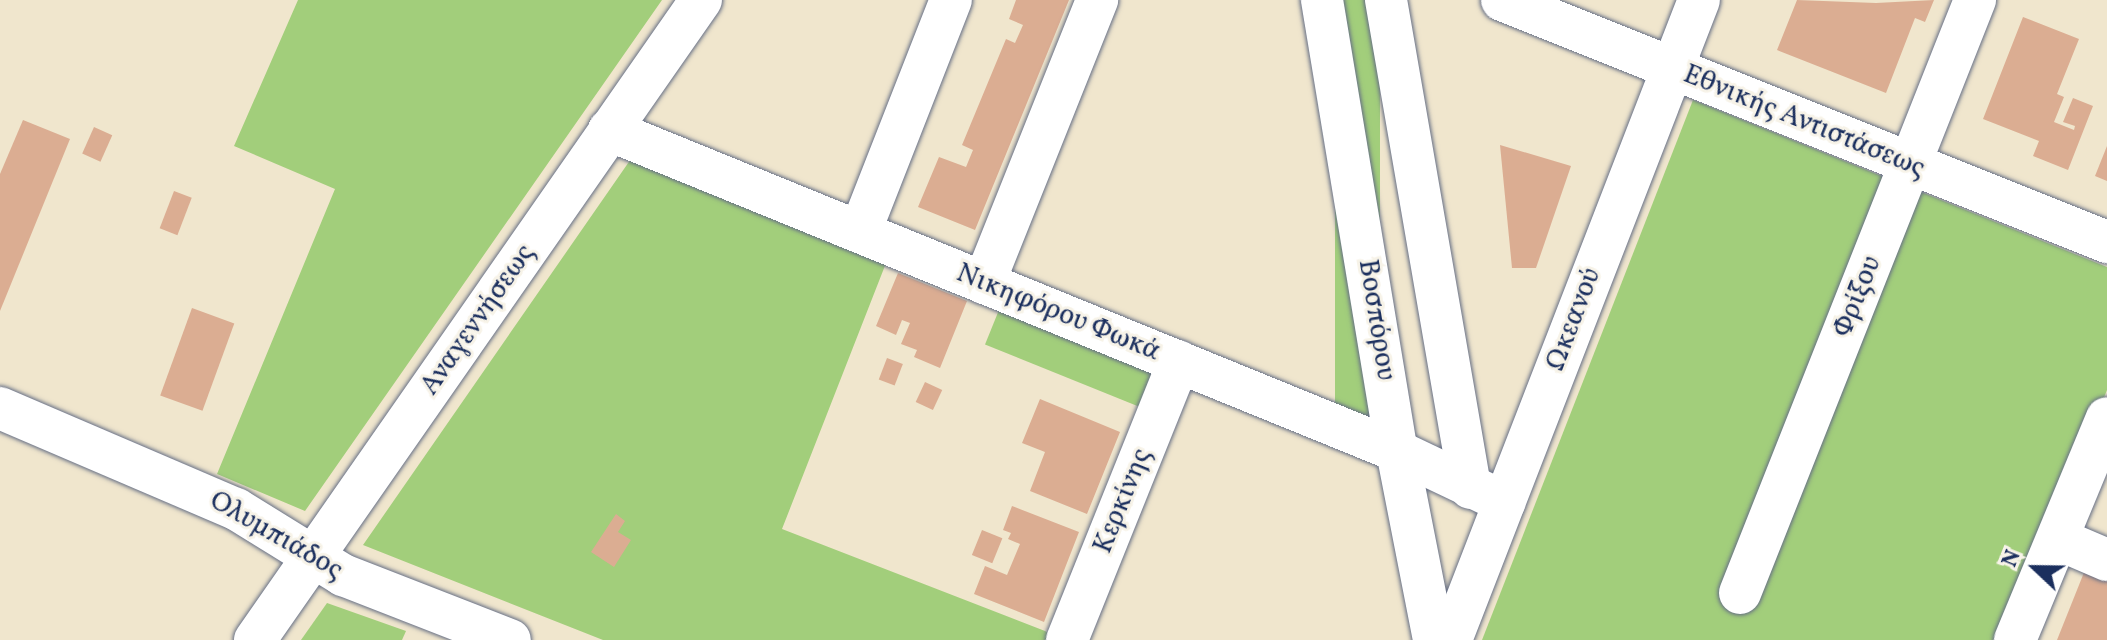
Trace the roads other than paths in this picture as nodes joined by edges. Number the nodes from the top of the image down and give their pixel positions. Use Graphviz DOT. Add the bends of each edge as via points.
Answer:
graph roads {
  1 [pos="701,0"];
  2 [pos="951,0"];
  3 [pos="1097,0"];
  4 [pos="1322,0"];
  5 [pos="1386,0"];
  6 [pos="1502,0"];
  7 [pos="1699,0"];
  8 [pos="1975,0"];
  9 [pos="1672,68"];
  10 [pos="609,130"];
  11 [pos="1911,165"];
  12 [pos="860,232"];
  13 [pos="2107,242"];
  14 [pos="984,283"];
  15 [pos="1179,362"];
  16 [pos="0,408"];
  17 [pos="2107,418"];
  18 [pos="1397,451"];
  19 [pos="1487,495"];
  20 [pos="2058,539"];
  21 [pos="313,559"];
  22 [pos="2107,560"];
  23 [pos="1740,593"];
  24 [pos="255,640"];
  25 [pos="510,640"];
  26 [pos="1067,640"];
  27 [pos="1434,640"];
  28 [pos="1451,640"];
  29 [pos="2015,640"];
  1 -- 10 [label="street, Αναγεννήσεως"];
  2 -- 12 [label="street"];
  3 -- 14 [label="street"];
  4 -- 18 [label="street, Βοσπόρου"];
  5 -- 19 [label="street"];
  6 -- 9 [label="street, Εθνικής Αντιστάσεως"];
  7 -- 9 [label="street, Ωκεανού"];
  8 -- 11 [label="street, Φρίξου"];
  9 -- 11 [label="street, Εθνικής Αντιστάσεως"];
  9 -- 19 [label="street, Ωκεανού"];
  10 -- 12 [label="street, Νικηφόρου Φωκά"];
  10 -- 21 [label="street, Αναγεννήσεως"];
  11 -- 13 [label="street, Εθνικής Αντιστάσεως"];
  11 -- 23 [label="street, Φρίξου"];
  12 -- 14 [label="street, Νικηφόρου Φωκά"];
  14 -- 15 [label="street, Νικηφόρου Φωκά"];
  15 -- 18 [label="street, Νικηφόρου Φωκά"];
  15 -- 26 [label="street, Κερκίνης"];
  16 -- 21 [label="street, Ολυμπιάδος" via="236,509"];
  17 -- 20 [label="street"];
  18 -- 19 [label="street, Νικηφόρου Φωκά"];
  18 -- 27 [label="street, Βοσπόρου"];
  19 -- 28 [label="street, Ωκεανού"];
  20 -- 22 [label="street"];
  20 -- 29 [label="street"];
  21 -- 24 [label="street, Αναγεννήσεως"];
  21 -- 25 [label="street, Ολυμπιάδος" via="368,586"];
}
